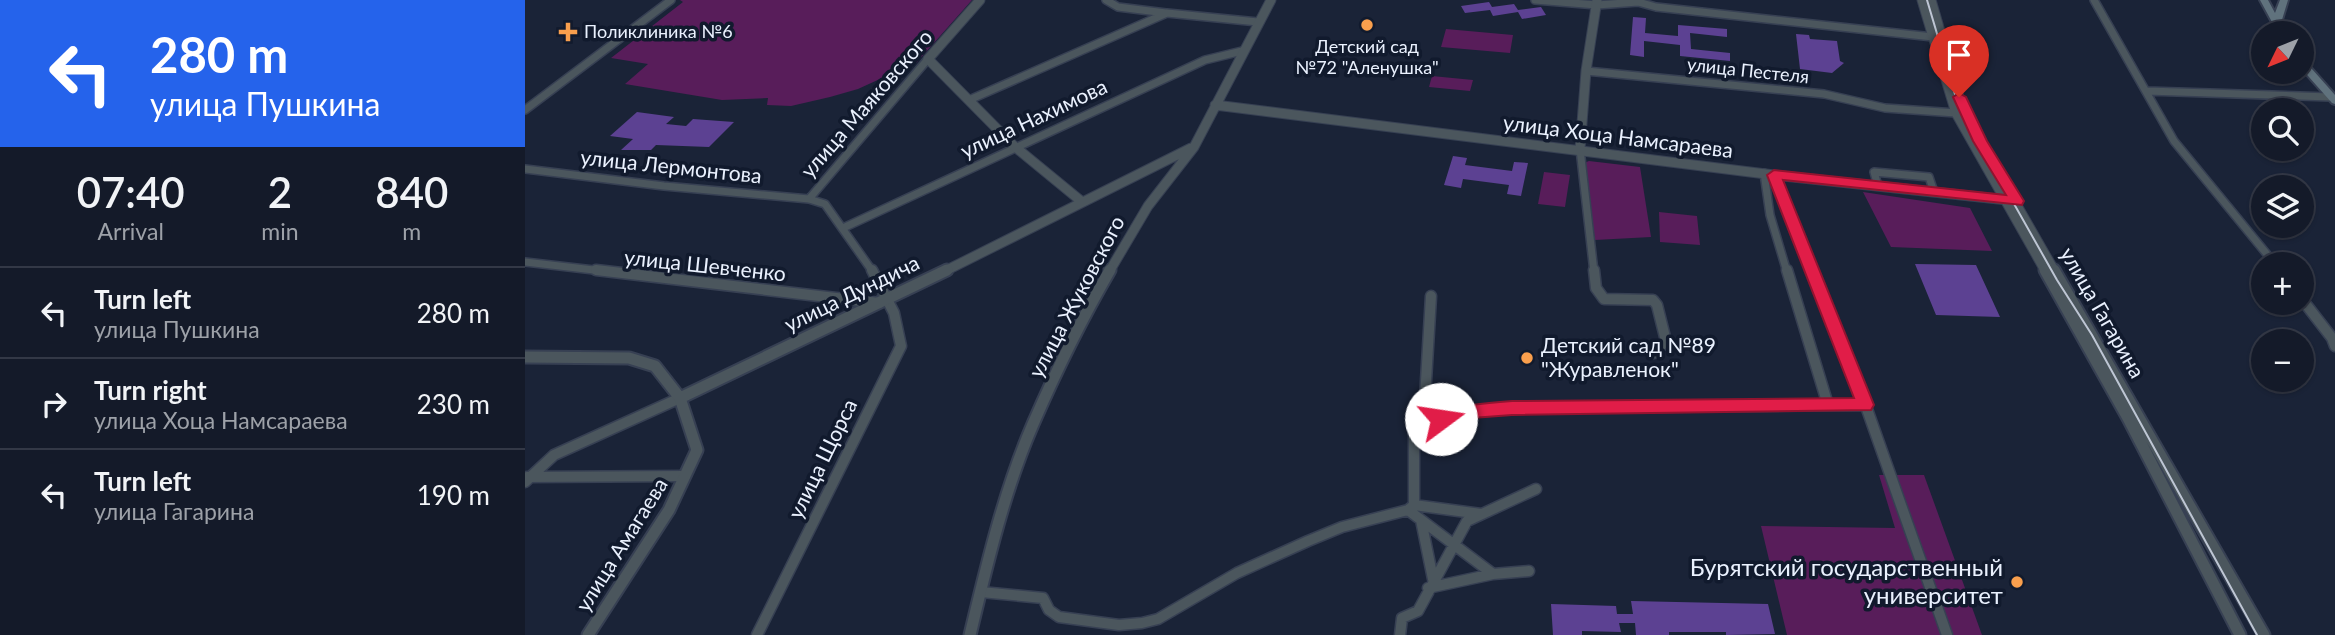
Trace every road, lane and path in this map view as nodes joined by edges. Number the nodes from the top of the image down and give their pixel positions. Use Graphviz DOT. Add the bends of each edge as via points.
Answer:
graph roads {
  1 [pos="671,0"];
  2 [pos="981,0"];
  3 [pos="1106,0"];
  4 [pos="1271,0"];
  5 [pos="1535,0"];
  6 [pos="1922,0"];
  7 [pos="1931,0"];
  8 [pos="2094,0"];
  9 [pos="2264,0"];
  10 [pos="2284,0"];
  11 [pos="1597,3"];
  12 [pos="1167,13"];
  13 [pos="2274,21"];
  14 [pos="2277,21"];
  15 [pos="1258,22"];
  16 [pos="1933,37"];
  17 [pos="1242,51"];
  18 [pos="928,59"];
  19 [pos="1586,71"];
  20 [pos="2314,77"];
  21 [pos="2147,91"];
  22 [pos="2333,99"];
  23 [pos="969,100"];
  24 [pos="1215,105"];
  25 [pos="525,110"];
  26 [pos="1956,113"];
  27 [pos="1014,146"];
  28 [pos="1194,147"];
  29 [pos="1580,149"];
  30 [pos="525,169"];
  31 [pos="1769,174"];
  32 [pos="1878,186"];
  33 [pos="1934,192"];
  34 [pos="809,199"];
  35 [pos="1081,201"];
  36 [pos="2011,201"];
  37 [pos="843,228"];
  38 [pos="2265,252"];
  39 [pos="525,262"];
  40 [pos="1431,296"];
  41 [pos="885,301"];
  42 [pos="2314,315"];
  43 [pos="2335,346"];
  44 [pos="1654,353"];
  45 [pos="525,357"];
  46 [pos="680,398"];
  47 [pos="1863,400"];
  48 [pos="1828,405"];
  49 [pos="1414,425"];
  50 [pos="685,477"];
  51 [pos="526,479"];
  52 [pos="1536,489"];
  53 [pos="1411,508"];
  54 [pos="1481,514"];
  55 [pos="1421,520"];
  56 [pos="1453,544"];
  57 [pos="1529,570"];
  58 [pos="1493,574"];
  59 [pos="1431,584"];
  60 [pos="981,592"];
  61 [pos="588,635"];
  62 [pos="757,635"];
  63 [pos="970,635"];
  64 [pos="1400,635"];
  65 [pos="1947,635"];
  66 [pos="2240,635"];
  67 [pos="2264,635"];
  1 -- 25 [label="street"];
  2 -- 18 [label="street, улица Маяковского"];
  3 -- 12 [label="street" via="1118,7"];
  4 -- 15 [label="street, улица Жуковского"];
  5 -- 11 [label="street"];
  6 -- 16 [label="street, улица Гагарина"];
  7 -- 36 [label="street, улица Гагарина" via="1963,106"];
  8 -- 21 [label="street"];
  9 -- 13 [label="main road"];
  10 -- 14 [label="main road"];
  11 -- 16 [label="street" via="1638,2"];
  11 -- 19 [label="street"];
  12 -- 15 [label="street"];
  12 -- 23 [label="street"];
  15 -- 17 [label="street, улица Жуковского"];
  16 -- 26 [label="street, улица Гагарина"];
  17 -- 24 [label="street, улица Жуковского"];
  17 -- 27 [label="street, улица Нахимова" via="1205,60"];
  18 -- 23 [label="street"];
  18 -- 34 [label="street, улица Маяковского"];
  19 -- 26 [label="street, улица Пестеля" via="1824,94 1864,104"];
  19 -- 29 [label="street"];
  20 -- 22 [label="main road"];
  21 -- 22 [label="street"];
  21 -- 38 [label="street" via="2174,141"];
  23 -- 27 [label="street"];
  24 -- 28 [label="street, улица Жуковского"];
  24 -- 29 [label="street, улица Хоца Намсараева"];
  26 -- 36 [label="street, улица Гагарина"];
  27 -- 35 [label="street"];
  27 -- 37 [label="street, улица Нахимова"];
  28 -- 35 [label="street, улица Дундича"];
  28 -- 60 [label="street, улица Жуковского" via="1148,206 1084,315 1032,426"];
  29 -- 31 [label="street, улица Хоца Намсараева"];
  29 -- 44 [label="street" via="1595,288 1604,299 1653,300 1666,341"];
  30 -- 34 [label="street, улица Лермонтова"];
  31 -- 32 [label="street, улица Хоца Намсараева"];
  31 -- 47 [label="street"];
  31 -- 48 [label="street" via="1770,215"];
  32 -- 33 [label="street, улица Хоца Намсараева"];
  32 -- 33 [label="street" via="1874,172 1929,177"];
  33 -- 36 [label="street, улица Хоца Намсараева"];
  34 -- 37 [label="street" via="825,204"];
  35 -- 41 [label="street, улица Дундича"];
  36 -- 66 [label="street, улица Гагарина"];
  36 -- 67 [label="street, улица Гагарина"];
  37 -- 41 [label="street"];
  39 -- 41 [label="street, улица Шевченко"];
  40 -- 48 [label="street" via="1425,398 1441,419 1512,408"];
  41 -- 46 [label="street, улица Дундича"];
  41 -- 62 [label="street, улица Щорса" via="903,332 901,346"];
  42 -- 43 [label="street"];
  45 -- 46 [label="street, улица Амагаева" via="629,358 655,366"];
  46 -- 50 [label="street, улица Амагаева" via="697,450"];
  46 -- 51 [label="street, улица Дундича" via="555,455"];
  47 -- 48 [label="street"];
  47 -- 65 [label="street"];
  49 -- 53 [label="street"];
  50 -- 51 [label="street"];
  50 -- 61 [label="street, улица Амагаева" via="669,510"];
  52 -- 54 [label="street"];
  53 -- 54 [label="street"];
  53 -- 55 [label="street"];
  53 -- 60 [label="street" via="1308,541 1142,623 1119,625 1059,617 1039,597"];
  54 -- 56 [label="street" via="1467,521"];
  55 -- 56 [label="street"];
  55 -- 59 [label="street"];
  56 -- 58 [label="street"];
  56 -- 59 [label="street"];
  57 -- 58 [label="street"];
  58 -- 59 [label="street"];
  59 -- 64 [label="street" via="1418,611 1402,618"];
  60 -- 63 [label="street, улица Жуковского"];
}
